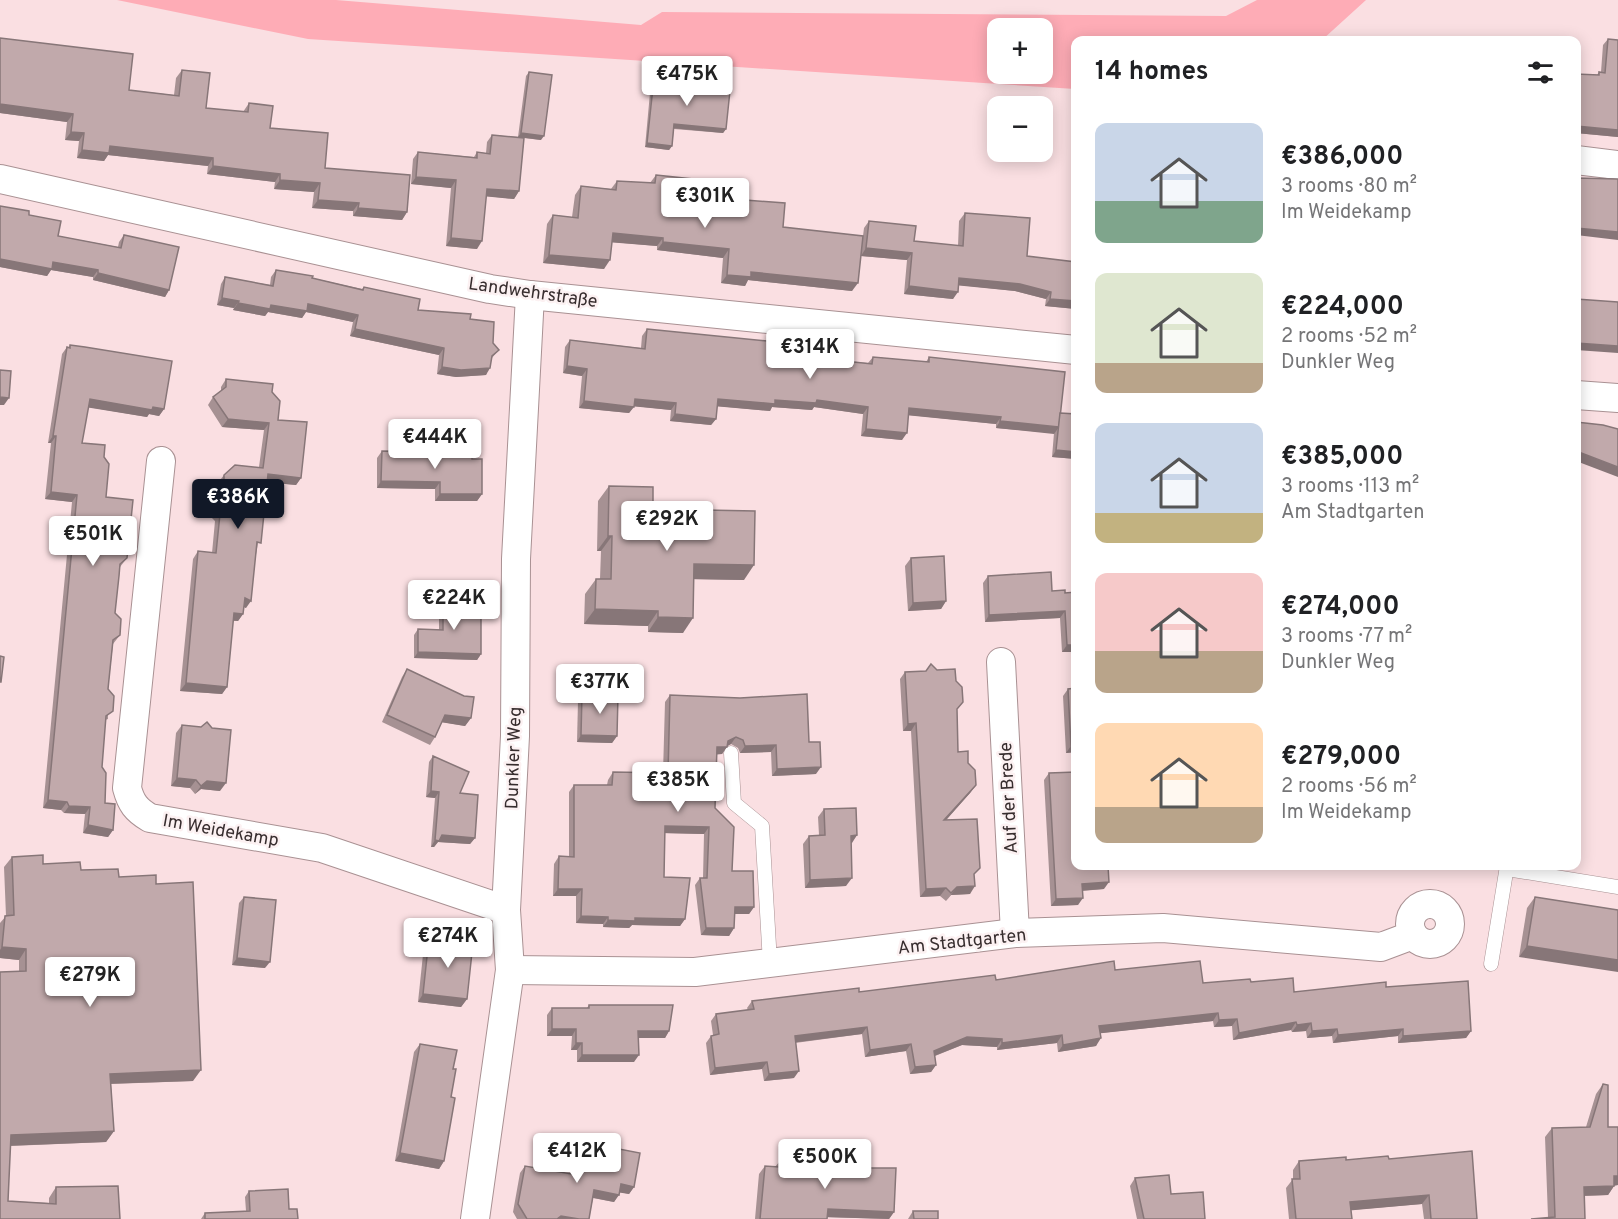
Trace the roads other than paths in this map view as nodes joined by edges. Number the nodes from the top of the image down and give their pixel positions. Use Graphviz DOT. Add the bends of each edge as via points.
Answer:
graph roads {
  1 [pos="1581,161"];
  2 [pos="1618,165"];
  3 [pos="0,179"];
  4 [pos="530,295"];
  5 [pos="1071,349"];
  6 [pos="1581,394"];
  7 [pos="1618,398"];
  8 [pos="161,461"];
  9 [pos="1001,662"];
  10 [pos="731,753"];
  11 [pos="1507,870"];
  12 [pos="1524,870"];
  13 [pos="1618,887"];
  14 [pos="506,910"];
  15 [pos="1015,933"];
  16 [pos="1413,935"];
  17 [pos="770,963"];
  18 [pos="1491,964"];
  19 [pos="510,970"];
  20 [pos="475,1219"];
  1 -- 2 [label="street"];
  3 -- 4 [label="street, Landwehrstraße"];
  4 -- 5 [label="street, Landwehrstraße"];
  4 -- 14 [label="street, Dunkler Weg" via="516,559 515,736"];
  6 -- 7 [label="street"];
  8 -- 14 [label="street, Im Weidekamp" via="127,788 130,801 150,818 322,848"];
  9 -- 15 [label="street, Auf der Brede"];
  10 -- 17 [label="lane" via="734,802 762,826"];
  11 -- 18 [label="lane"];
  12 -- 13 [label="lane"];
  14 -- 19 [label="street, Dunkler Weg"];
  15 -- 16 [label="street, Am Stadtgarten" via="1163,928 1381,948"];
  15 -- 17 [label="street, Am Stadtgarten"];
  17 -- 19 [label="street, Am Stadtgarten" via="695,972"];
  19 -- 20 [label="street, Dunkler Weg"];
}
